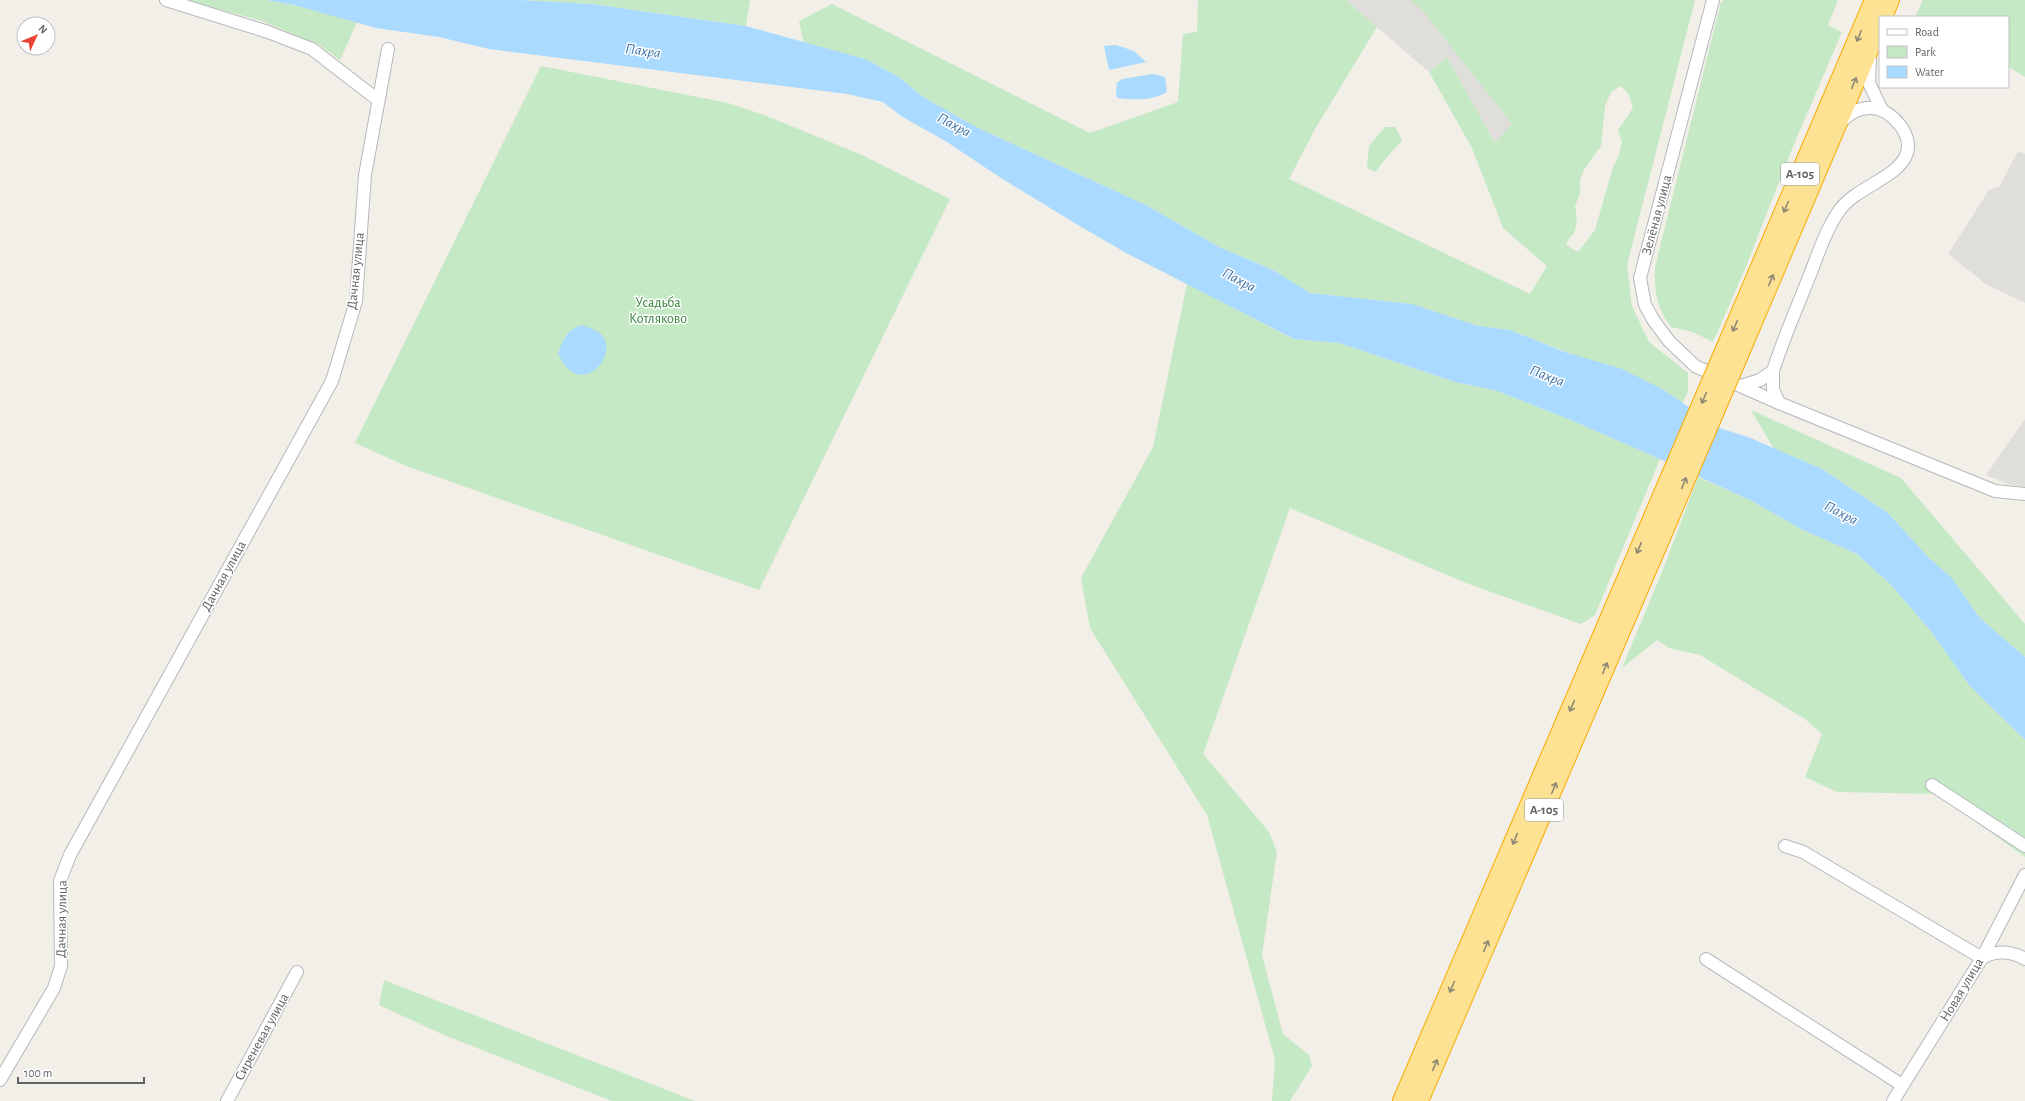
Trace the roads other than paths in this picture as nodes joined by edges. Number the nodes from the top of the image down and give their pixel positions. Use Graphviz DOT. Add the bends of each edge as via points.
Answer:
graph roads {
  1 [pos="166,0"];
  2 [pos="1713,0"];
  3 [pos="1874,0"];
  4 [pos="1890,0"];
  5 [pos="1883,16"];
  6 [pos="1879,26"];
  7 [pos="1873,41"];
  8 [pos="388,49"];
  9 [pos="378,100"];
  10 [pos="1882,110"];
  11 [pos="1833,132"];
  12 [pos="1732,352"];
  13 [pos="1773,370"];
  14 [pos="1741,386"];
  15 [pos="1779,403"];
  16 [pos="2025,494"];
  17 [pos="1662,516"];
  18 [pos="1932,785"];
  19 [pos="1785,846"];
  20 [pos="2025,846"];
  21 [pos="2025,875"];
  22 [pos="1982,958"];
  23 [pos="1706,959"];
  24 [pos="2025,959"];
  25 [pos="297,972"];
  26 [pos="0,1080"];
  27 [pos="1902,1085"];
  28 [pos="227,1101"];
  29 [pos="1402,1101"];
  30 [pos="1419,1101"];
  31 [pos="1893,1101"];
  1 -- 9 [label="street" via="268,32 312,49"];
  2 -- 14 [label="street, Зелёная улица" via="1640,278 1645,305 1669,341 1695,366"];
  3 -- 12 [label="highway, А-105, one-way"];
  4 -- 5 [label="highway"];
  6 -- 7 [label="highway, А-105"];
  7 -- 10 [label="street" via="1869,68 1870,83"];
  11 -- 7 [label="highway, А-105, one-way"];
  8 -- 9 [label="street, Дачная улица"];
  9 -- 26 [label="street, Дачная улица" via="365,175 356,301 332,381 70,855 60,881 59,973 54,988"];
  10 -- 11 [label="street" via="1861,109 1851,113"];
  10 -- 13 [label="street" via="1901,127 1906,136 1907,153 1894,170 1852,196 1826,232"];
  12 -- 11 [label="highway, А-105, one-way"];
  12 -- 17 [label="highway, А-105, bridge"];
  13 -- 14 [label="street" via="1760,380"];
  13 -- 15 [label="street" via="1773,389"];
  14 -- 15 [label="street, Зелёная улица"];
  15 -- 16 [label="street, Зелёная улица" via="1995,491"];
  17 -- 29 [label="highway, А-105, one-way"];
  30 -- 17 [label="highway, А-105, one-way"];
  18 -- 20 [label="street"];
  19 -- 22 [label="street" via="1803,852"];
  21 -- 22 [label="street, Новая улица"];
  22 -- 24 [label="street" via="1991,952 2017,954"];
  22 -- 27 [label="street, Новая улица"];
  23 -- 27 [label="street"];
  25 -- 28 [label="street, Сиреневая улица"];
  27 -- 31 [label="street, Новая улица"];
}
